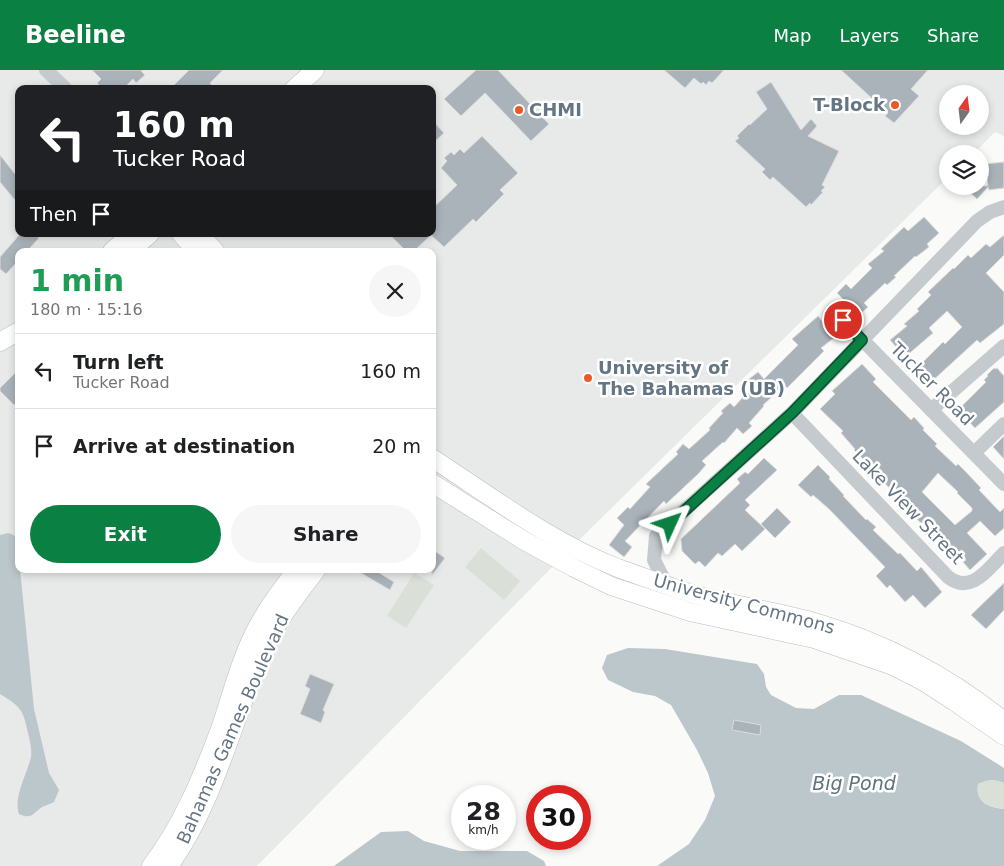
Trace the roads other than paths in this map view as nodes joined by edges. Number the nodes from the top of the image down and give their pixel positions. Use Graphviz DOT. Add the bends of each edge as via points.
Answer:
graph roads {
  1 [pos="46,70"];
  2 [pos="315,70"];
  3 [pos="62,85"];
  4 [pos="298,85"];
  5 [pos="1004,207"];
  6 [pos="128,237"];
  7 [pos="146,237"];
  8 [pos="184,237"];
  9 [pos="202,237"];
  10 [pos="116,248"];
  11 [pos="134,248"];
  12 [pos="193,248"];
  13 [pos="212,248"];
  14 [pos="834,311"];
  15 [pos="15,333"];
  16 [pos="862,340"];
  17 [pos="0,342"];
  18 [pos="1004,346"];
  19 [pos="931,410"];
  20 [pos="792,413"];
  21 [pos="1004,424"];
  22 [pos="974,453"];
  23 [pos="436,461"];
  24 [pos="1004,484"];
  25 [pos="436,486"];
  26 [pos="1004,553"];
  27 [pos="293,573"];
  28 [pos="314,573"];
  29 [pos="666,584"];
  30 [pos="249,666"];
  31 [pos="1004,722"];
  32 [pos="1004,736"];
  33 [pos="151,866"];
  34 [pos="169,866"];
  1 -- 3 [label="street"];
  2 -- 4 [label="main road"];
  5 -- 16 [label="street" via="977,221"];
  6 -- 10 [label="main road"];
  7 -- 11 [label="main road"];
  8 -- 12 [label="main road"];
  9 -- 13 [label="main road"];
  14 -- 16 [label="street, Tucker Road"];
  15 -- 17 [label="main road"];
  16 -- 19 [label="street, Tucker Road"];
  16 -- 20 [label="street"];
  18 -- 19 [label="street"];
  19 -- 22 [label="street, Tucker Road"];
  20 -- 26 [label="street, Lake View Street" via="954,582 973,582"];
  20 -- 29 [label="street" via="656,536 654,560"];
  21 -- 22 [label="street"];
  22 -- 24 [label="street, Tucker Road"];
  23 -- 29 [label="main road, University Commons" via="534,525 582,552"];
  25 -- 32 [label="main road, University Commons" via="523,540 611,586 690,612 814,639 892,666 948,697"];
  27 -- 30 [label="main road, Bahamas Games Boulevard" via="266,611 249,644"];
  28 -- 30 [label="main road, Bahamas Games Boulevard" via="286,610 266,648"];
  29 -- 31 [label="main road, University Commons" via="696,595 788,614 850,634 930,671 962,690"];
  30 -- 33 [label="main road, Bahamas Games Boulevard" via="199,780 174,831"];
  30 -- 34 [label="main road, Bahamas Games Boulevard" via="212,785 187,838"];
}
